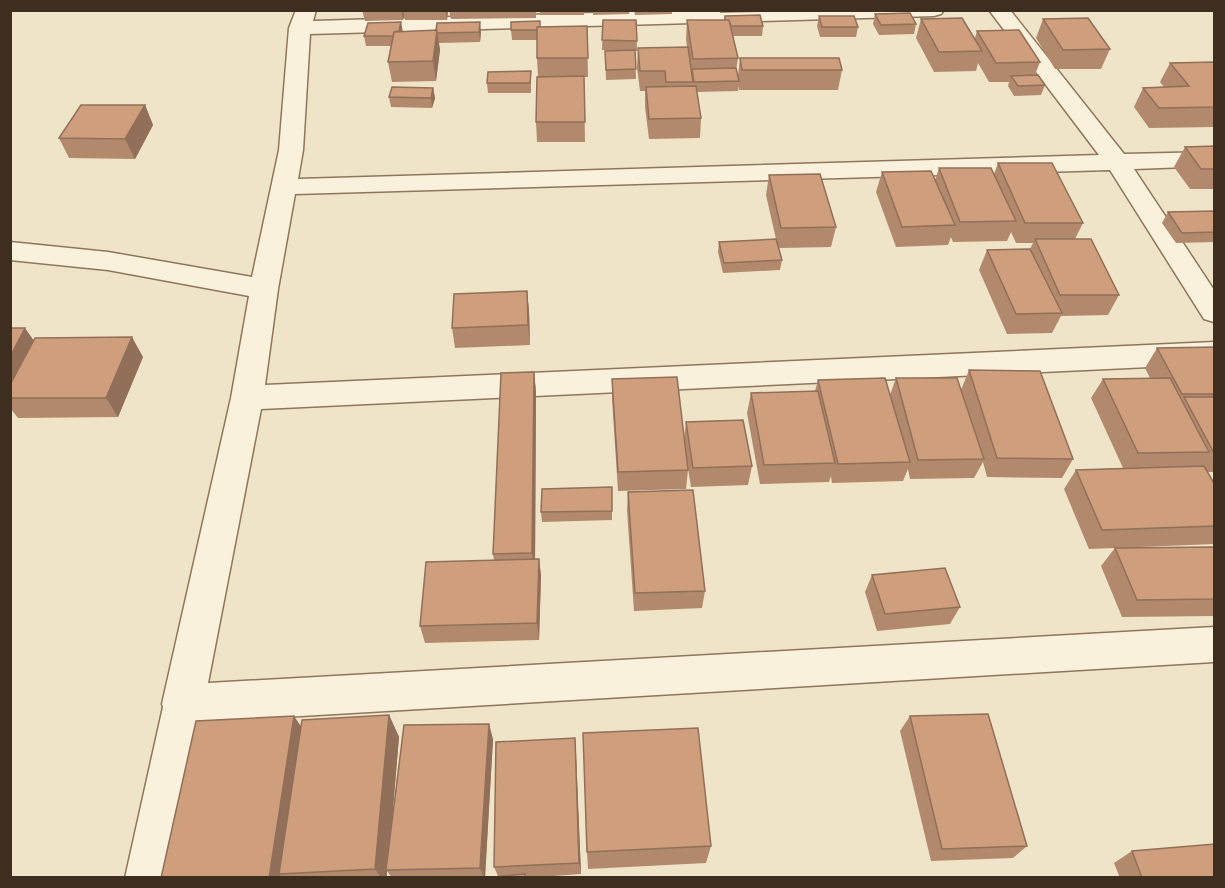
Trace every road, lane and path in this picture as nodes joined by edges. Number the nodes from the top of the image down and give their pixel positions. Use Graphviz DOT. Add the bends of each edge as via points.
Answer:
graph roads {
  1 [pos="934,10"];
  2 [pos="999,10"];
  3 [pos="303,19"];
  4 [pos="1215,159"];
  5 [pos="1118,163"];
  6 [pos="284,187"];
  7 [pos="10,251"];
  8 [pos="264,289"];
  9 [pos="1215,312"];
  10 [pos="1215,353"];
  11 [pos="247,398"];
  12 [pos="1215,645"];
  13 [pos="182,704"];
  14 [pos="147,878"];
  1 -- 3 [label="street"];
  2 -- 5 [label="street"];
  3 -- 6 [label="street"];
  4 -- 5 [label="street"];
  5 -- 6 [label="street"];
  5 -- 9 [label="street"];
  6 -- 8 [label="street"];
  7 -- 8 [label="street" via="108,261"];
  8 -- 11 [label="street"];
  10 -- 11 [label="street"];
  11 -- 13 [label="street"];
  12 -- 13 [label="street"];
  13 -- 14 [label="street"];
}
